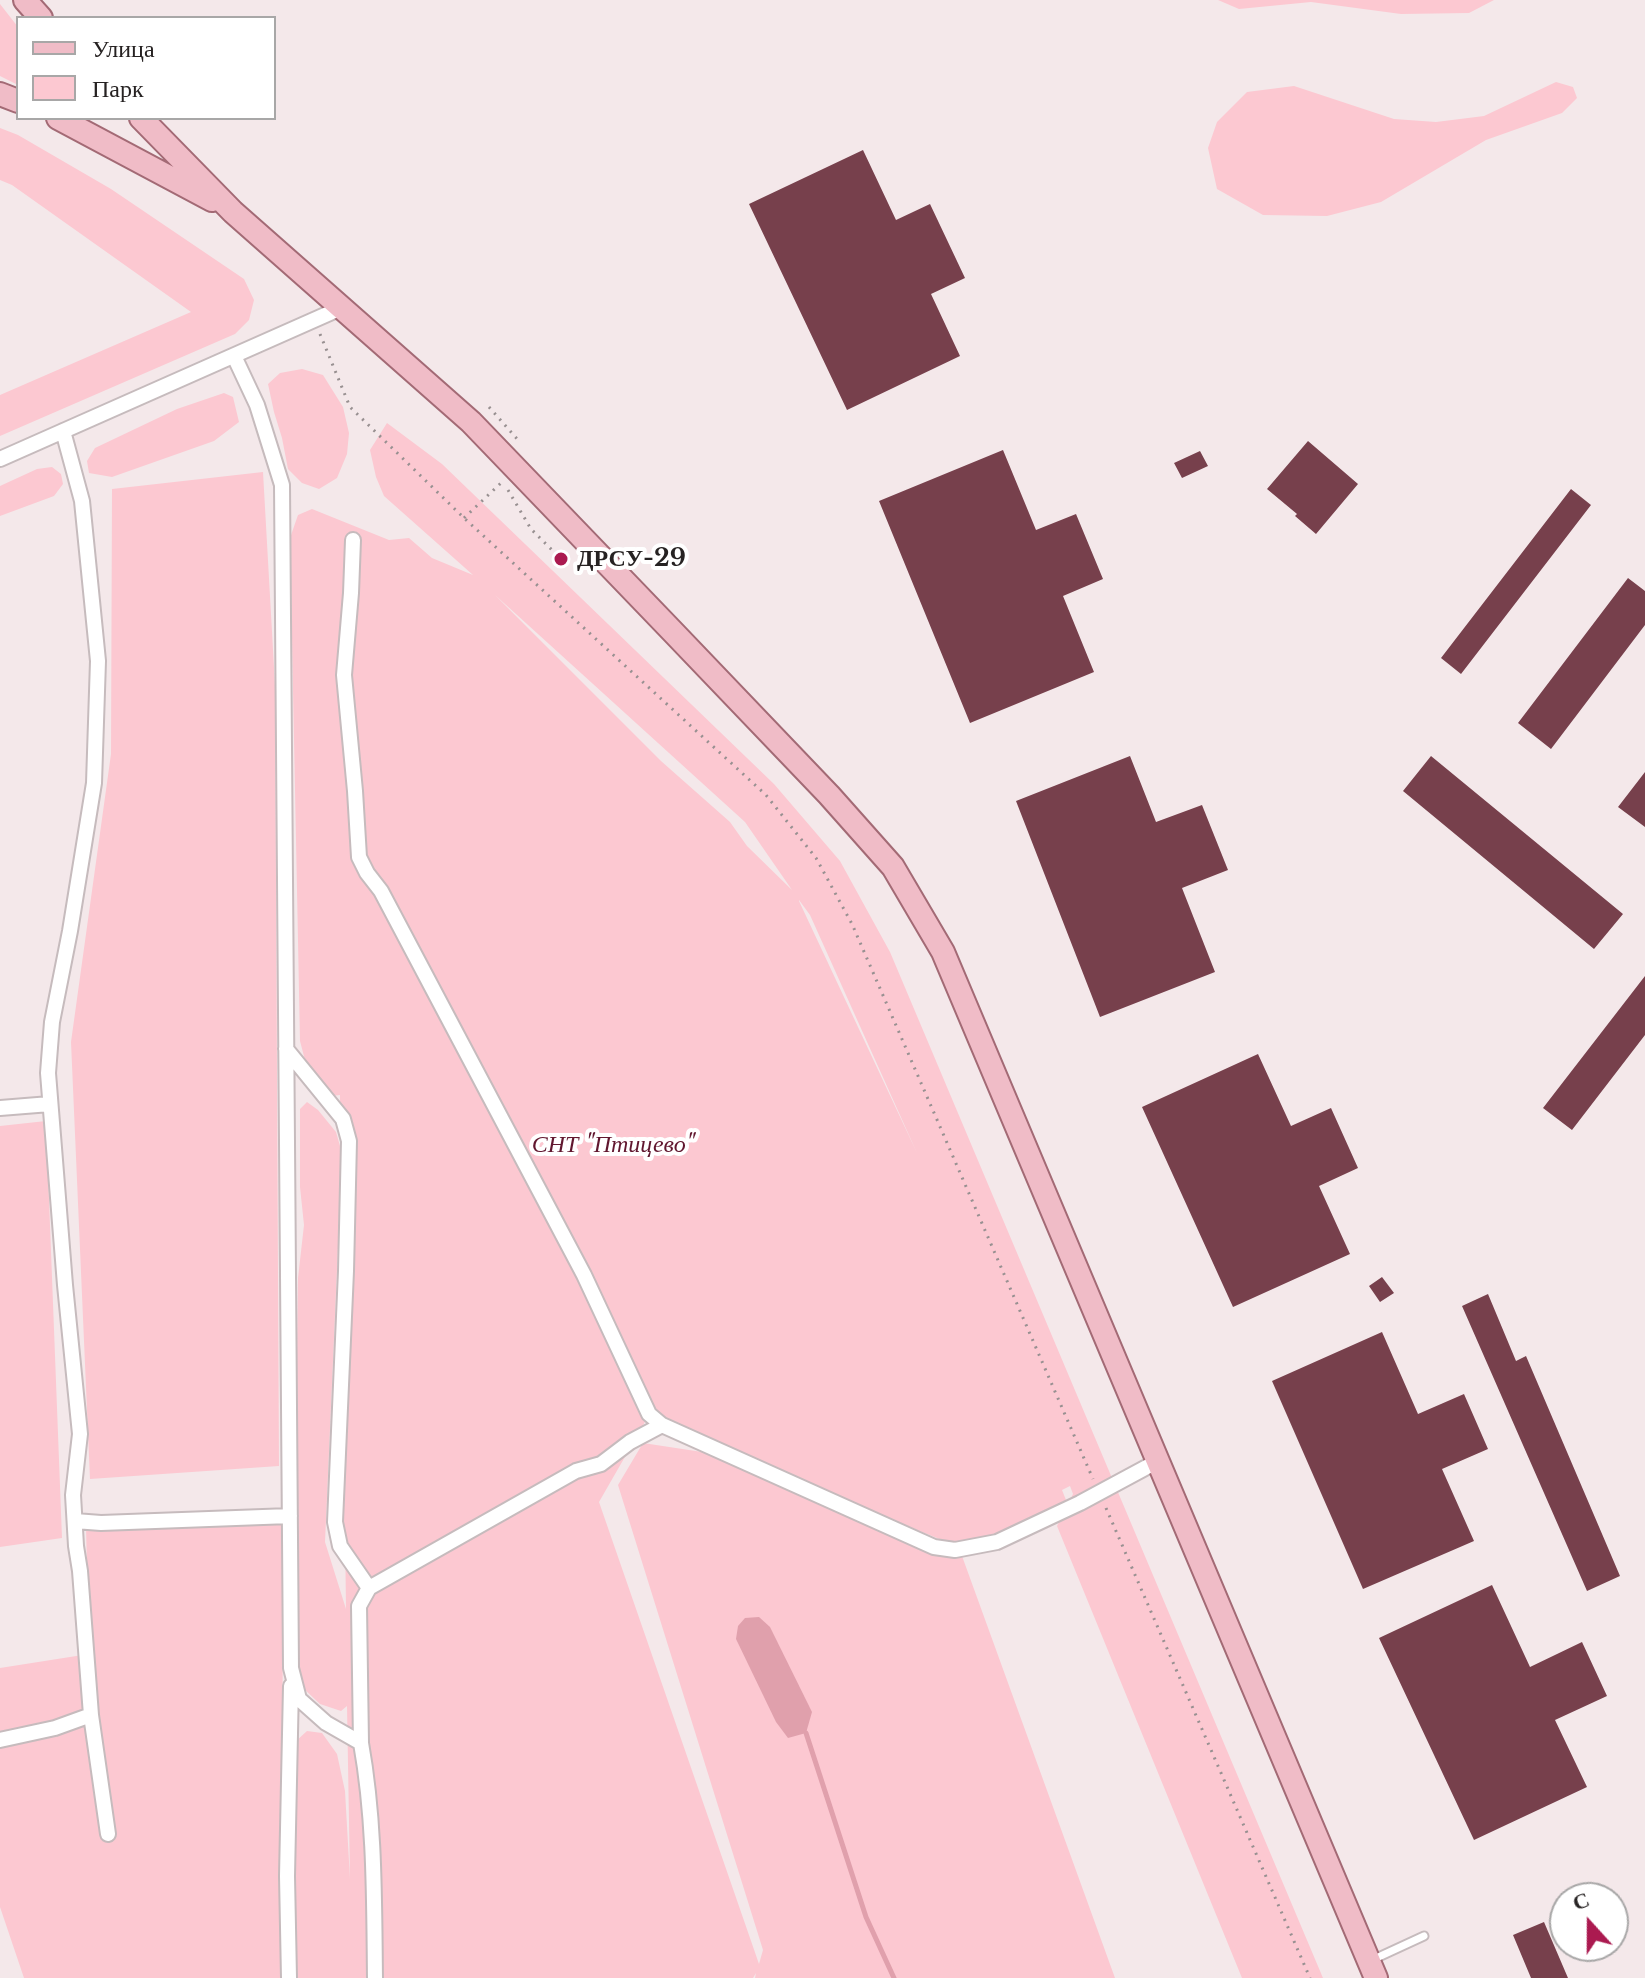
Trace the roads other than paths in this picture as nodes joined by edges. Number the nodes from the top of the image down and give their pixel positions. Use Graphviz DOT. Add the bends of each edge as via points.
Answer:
graph roads {
  1 [pos="25,0"];
  2 [pos="39,16"];
  3 [pos="64,120"];
  4 [pos="149,126"];
  5 [pos="132,156"];
  6 [pos="233,212"];
  7 [pos="341,308"];
  8 [pos="234,356"];
  9 [pos="63,431"];
  10 [pos="0,459"];
  11 [pos="353,540"];
  12 [pos="286,1049"];
  13 [pos="50,1104"];
  14 [pos="0,1108"];
  15 [pos="662,1425"];
  16 [pos="1158,1461"];
  17 [pos="290,1516"];
  18 [pos="75,1521"];
  19 [pos="369,1588"];
  20 [pos="291,1668"];
  21 [pos="91,1715"];
  22 [pos="0,1740"];
  23 [pos="361,1743"];
  24 [pos="108,1834"];
  25 [pos="1424,1936"];
  26 [pos="1373,1970"];
  27 [pos="289,1978"];
  28 [pos="375,1978"];
  1 -- 2 [label="main road"];
  3 -- 5 [label="main road"];
  4 -- 5 [label="main road" via="155,149 143,157"];
  4 -- 6 [label="main road"];
  5 -- 6 [label="main road"];
  6 -- 7 [label="main road"];
  7 -- 8 [label="street"];
  7 -- 16 [label="main road" via="471,422 893,867 943,952"];
  8 -- 9 [label="street"];
  8 -- 12 [label="street" via="257,405 282,485"];
  9 -- 10 [label="street"];
  9 -- 13 [label="street" via="82,501 98,661 94,783 52,1022"];
  11 -- 15 [label="street" via="344,675 359,857 577,1261 649,1414"];
  12 -- 17 [label="street"];
  12 -- 19 [label="street" via="343,1119 349,1141 335,1522 340,1546"];
  13 -- 14 [label="street"];
  13 -- 18 [label="street" via="80,1434"];
  15 -- 16 [label="street" via="934,1547 955,1550 997,1542"];
  15 -- 19 [label="street" via="601,1464 576,1471"];
  16 -- 26 [label="main road"];
  17 -- 18 [label="street"];
  17 -- 20 [label="street"];
  18 -- 21 [label="street"];
  19 -- 23 [label="street" via="359,1606"];
  20 -- 23 [label="street" via="299,1699"];
  20 -- 27 [label="street"];
  21 -- 22 [label="street"];
  21 -- 24 [label="street"];
  23 -- 28 [label="street" via="374,1860"];
  25 -- 26 [label="lane"];
}
